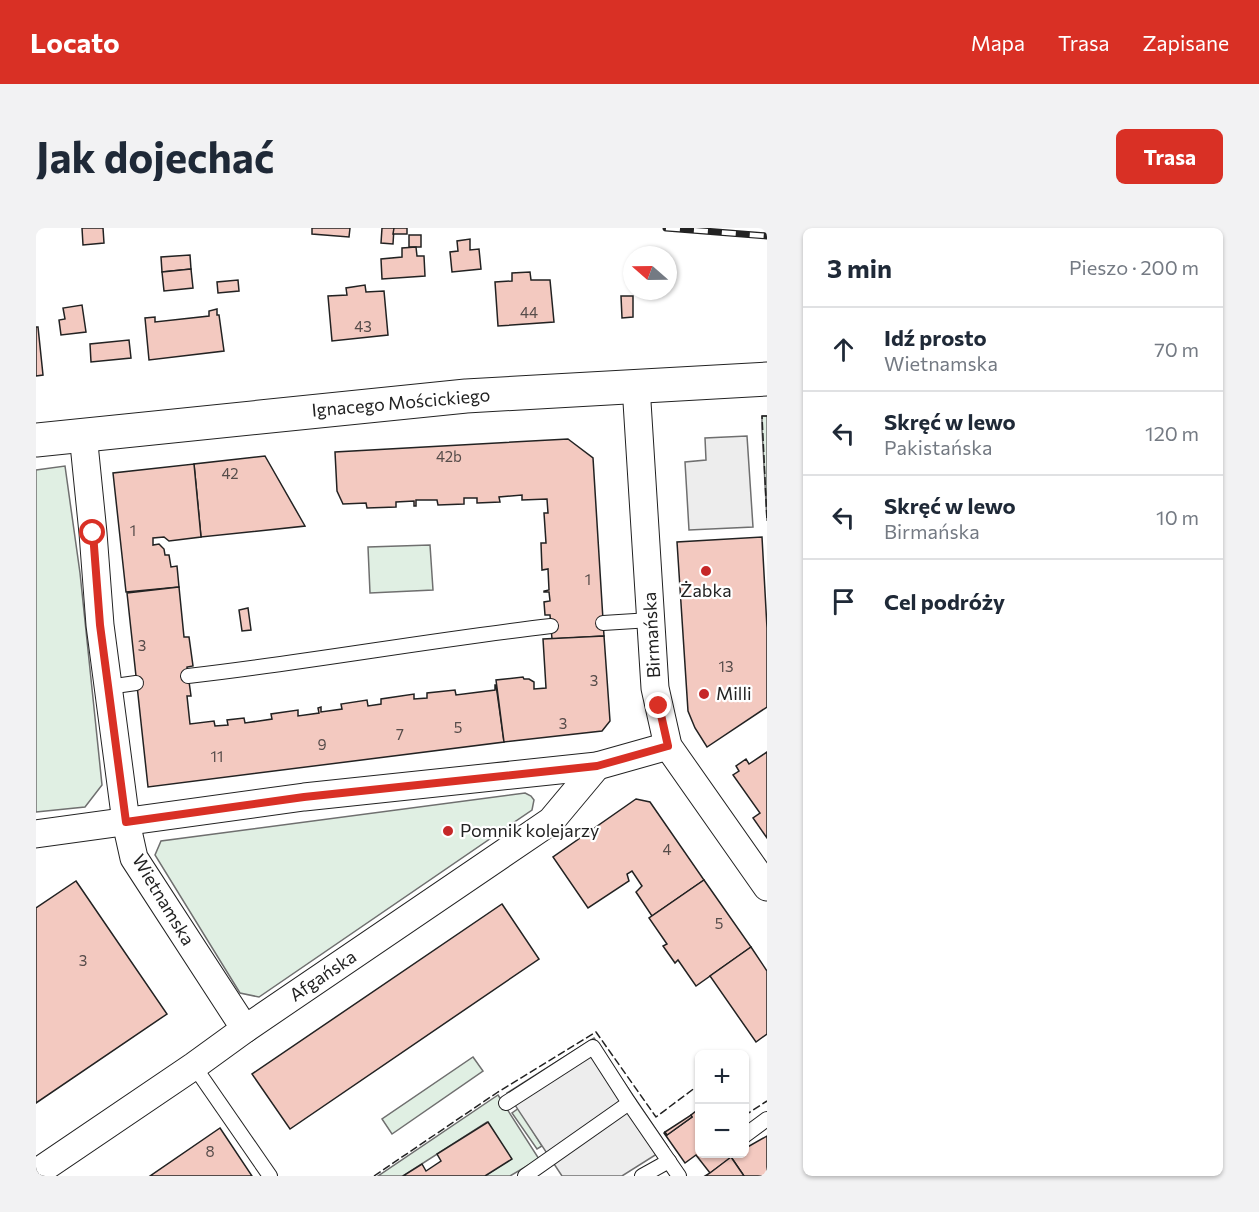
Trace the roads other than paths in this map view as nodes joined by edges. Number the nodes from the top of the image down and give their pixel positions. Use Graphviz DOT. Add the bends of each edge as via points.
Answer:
graph roads {
  1 [pos="767,379"];
  2 [pos="636,386"];
  3 [pos="83,434"];
  4 [pos="36,440"];
  5 [pos="651,620"];
  6 [pos="603,623"];
  7 [pos="551,626"];
  8 [pos="188,676"];
  9 [pos="136,683"];
  10 [pos="108,687"];
  11 [pos="668,746"];
  12 [pos="597,766"];
  13 [pos="126,822"];
  14 [pos="36,834"];
  15 [pos="767,887"];
  16 [pos="245,1029"];
  17 [pos="194,1066"];
  18 [pos="506,1103"];
  19 [pos="629,1103"];
  20 [pos="767,1119"];
  21 [pos="749,1132"];
  22 [pos="669,1161"];
  23 [pos="36,1173"];
  24 [pos="270,1176"];
  25 [pos="525,1176"];
  26 [pos="642,1176"];
  27 [pos="680,1176"];
  1 -- 2 [label="street, Ignacego Mościckiego"];
  2 -- 3 [label="street, Ignacego Mościckiego" via="466,396"];
  2 -- 5 [label="street, Birmańska"];
  3 -- 4 [label="street, Ignacego Mościckiego"];
  3 -- 10 [label="street, Wietnamska"];
  5 -- 6 [label="lane"];
  5 -- 11 [label="street, Birmańska" via="655,688"];
  7 -- 8 [label="lane"];
  9 -- 10 [label="lane"];
  10 -- 13 [label="street, Wietnamska"];
  11 -- 12 [label="street"];
  11 -- 15 [label="street, Birmańska"];
  12 -- 13 [label="street" via="304,797"];
  12 -- 16 [label="street, Afgańska" via="551,821"];
  13 -- 14 [label="street"];
  13 -- 16 [label="street, Wietnamska" via="134,858"];
  16 -- 17 [label="street, Afgańska"];
  17 -- 23 [label="street, Afgańska"];
  17 -- 24 [label="lane"];
  18 -- 19 [label="lane" via="593,1047"];
  19 -- 22 [label="lane"];
  19 -- 25 [label="lane"];
  20 -- 21 [label="lane"];
  22 -- 26 [label="lane"];
  22 -- 27 [label="lane"];
}
